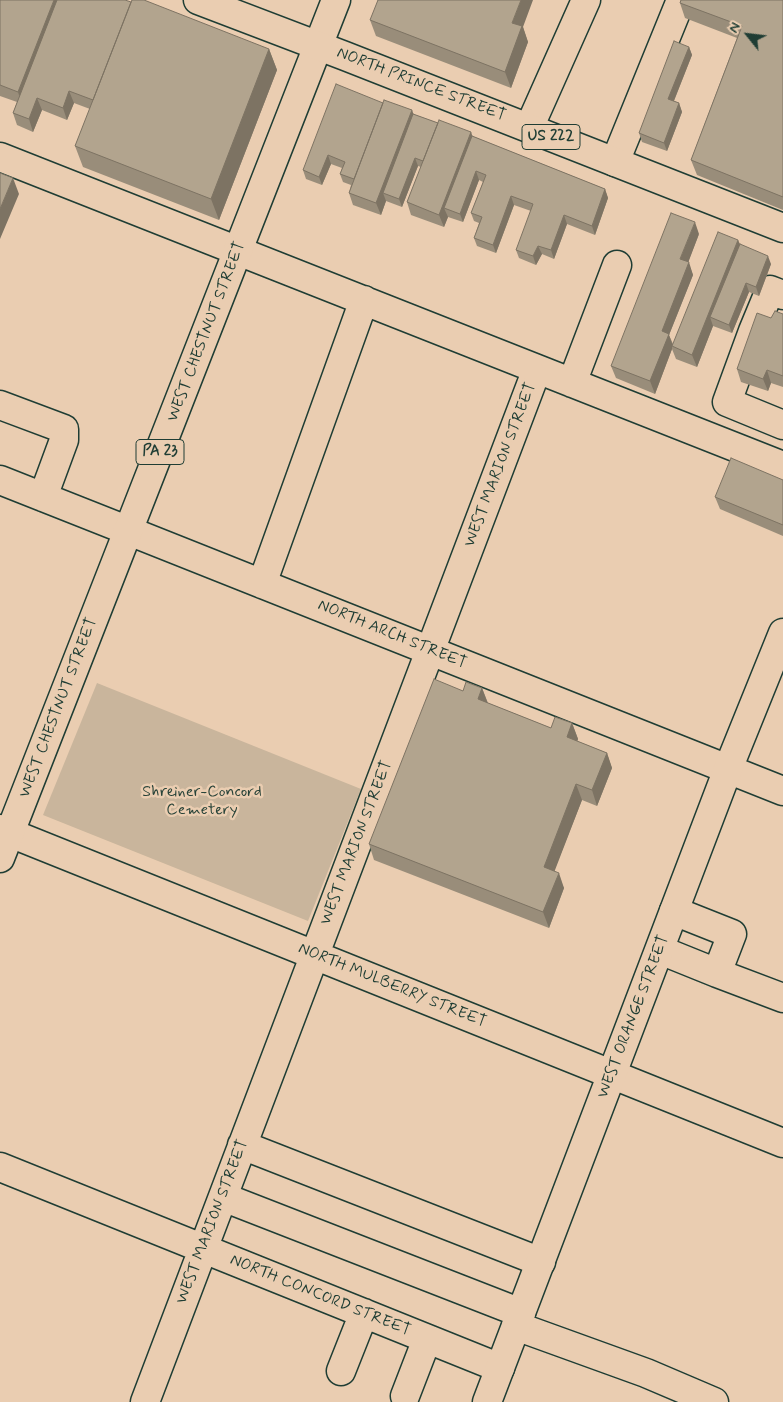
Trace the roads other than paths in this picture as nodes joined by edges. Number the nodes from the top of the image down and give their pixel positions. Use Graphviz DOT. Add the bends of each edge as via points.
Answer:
graph roads {
  1 [pos="198,0"];
  2 [pos="336,0"];
  3 [pos="586,0"];
  4 [pos="680,0"];
  5 [pos="319,46"];
  6 [pos="530,128"];
  7 [pos="0,157"];
  8 [pos="616,162"];
  9 [pos="783,228"];
  10 [pos="239,251"];
  11 [pos="617,265"];
  12 [pos="783,295"];
  13 [pos="364,300"];
  14 [pos="537,369"];
  15 [pos="572,383"];
  16 [pos="0,405"];
  17 [pos="750,411"];
  18 [pos="783,425"];
  19 [pos="734,446"];
  20 [pos="783,466"];
  21 [pos="0,480"];
  22 [pos="43,497"];
  23 [pos="129,530"];
  24 [pos="262,584"];
  25 [pos="783,633"];
  26 [pos="430,651"];
  27 [pos="728,769"];
  28 [pos="783,791"];
  29 [pos="5,831"];
  30 [pos="0,858"];
  31 [pos="674,911"];
  32 [pos="660,950"];
  33 [pos="314,955"];
  34 [pos="717,973"];
  35 [pos="783,998"];
  36 [pos="612,1075"];
  37 [pos="783,1143"];
  38 [pos="242,1145"];
  39 [pos="0,1167"];
  40 [pos="223,1197"];
  41 [pos="203,1249"];
  42 [pos="541,1262"];
  43 [pos="364,1313"];
  44 [pos="519,1320"];
  45 [pos="427,1339"];
  46 [pos="500,1368"];
  47 [pos="341,1371"];
  48 [pos="405,1396"];
  49 [pos="145,1402"];
  50 [pos="487,1402"];
  51 [pos="714,1402"];
  1 -- 5 [label="main road, NORTH PRINCE STREET / US 222"];
  2 -- 5 [label="main road, WEST CHESTNUT STREET / PA 23"];
  3 -- 6 [label="main road"];
  4 -- 8 [label="main road"];
  5 -- 6 [label="main road, NORTH PRINCE STREET / US 222"];
  5 -- 10 [label="main road, WEST CHESTNUT STREET / PA 23"];
  6 -- 8 [label="main road, NORTH PRINCE STREET / US 222"];
  7 -- 10 [label="main road"];
  8 -- 9 [label="main road, NORTH PRINCE STREET / US 222" via="709,189"];
  10 -- 13 [label="main road"];
  10 -- 23 [label="main road, WEST CHESTNUT STREET / PA 23"];
  11 -- 15 [label="main road"];
  12 -- 17 [label="main road" via="770,290 727,402"];
  13 -- 14 [label="main road"];
  13 -- 24 [label="main road"];
  14 -- 15 [label="main road"];
  14 -- 26 [label="main road, WEST MARION STREET"];
  15 -- 19 [label="main road"];
  16 -- 22 [label="main road" via="64,429 64,440"];
  17 -- 18 [label="main road"];
  17 -- 19 [label="main road"];
  19 -- 20 [label="main road"];
  21 -- 22 [label="main road, NORTH ARCH STREET"];
  22 -- 23 [label="main road, NORTH ARCH STREET"];
  23 -- 24 [label="main road, NORTH ARCH STREET"];
  23 -- 29 [label="main road, WEST CHESTNUT STREET / PA 23"];
  24 -- 26 [label="main road, NORTH ARCH STREET"];
  25 -- 27 [label="main road, WEST ORANGE STREET"];
  26 -- 27 [label="main road, NORTH ARCH STREET"];
  26 -- 33 [label="main road, WEST MARION STREET"];
  27 -- 28 [label="main road, NORTH ARCH STREET"];
  27 -- 31 [label="main road, WEST ORANGE STREET"];
  29 -- 30 [label="main road, WEST CHESTNUT STREET / PA 23"];
  29 -- 33 [label="main road, NORTH MULBERRY STREET"];
  31 -- 32 [label="main road, WEST ORANGE STREET"];
  31 -- 34 [label="main road" via="732,934"];
  32 -- 34 [label="main road"];
  32 -- 36 [label="main road, WEST ORANGE STREET"];
  33 -- 36 [label="main road, NORTH MULBERRY STREET"];
  33 -- 38 [label="main road, WEST MARION STREET"];
  34 -- 35 [label="main road"];
  36 -- 37 [label="main road, NORTH MULBERRY STREET"];
  36 -- 42 [label="main road, WEST ORANGE STREET"];
  38 -- 40 [label="main road, WEST MARION STREET"];
  38 -- 42 [label="main road"];
  39 -- 41 [label="main road, NORTH CONCORD STREET"];
  40 -- 41 [label="main road, WEST MARION STREET"];
  40 -- 44 [label="main road"];
  41 -- 43 [label="main road, NORTH CONCORD STREET"];
  41 -- 49 [label="main road, WEST MARION STREET"];
  42 -- 44 [label="main road, WEST ORANGE STREET"];
  43 -- 45 [label="main road, NORTH CONCORD STREET"];
  43 -- 47 [label="main road"];
  44 -- 46 [label="main road, WEST ORANGE STREET"];
  44 -- 51 [label="main road"];
  45 -- 46 [label="main road, NORTH CONCORD STREET"];
  45 -- 48 [label="main road"];
  46 -- 50 [label="main road, WEST ORANGE STREET"];
}
